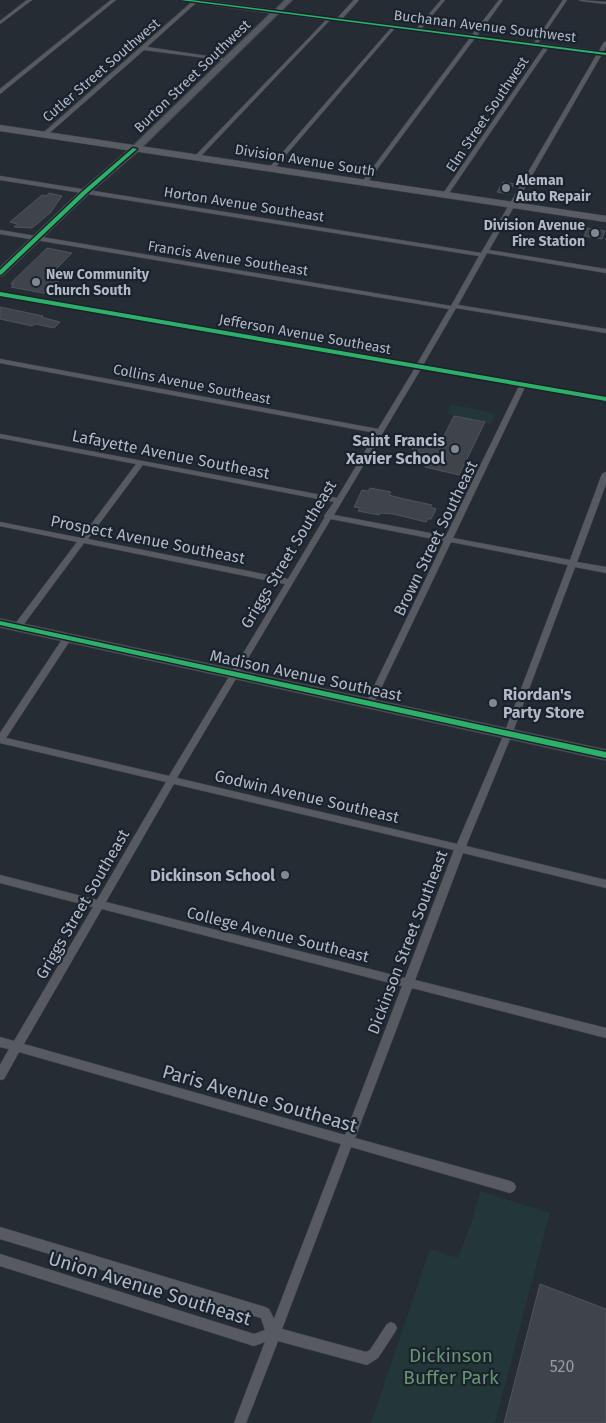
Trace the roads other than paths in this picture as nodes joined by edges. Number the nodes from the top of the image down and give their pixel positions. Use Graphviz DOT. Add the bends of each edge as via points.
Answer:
graph roads {
  1 [pos="30,0"];
  2 [pos="114,0"];
  3 [pos="182,0"];
  4 [pos="289,0"];
  5 [pos="357,0"];
  6 [pos="443,0"];
  7 [pos="501,0"];
  8 [pos="565,0"];
  9 [pos="581,0"];
  10 [pos="195,2"];
  11 [pos="606,3"];
  12 [pos="276,12"];
  13 [pos="329,19"];
  14 [pos="338,20"];
  15 [pos="0,23"];
  16 [pos="394,27"];
  17 [pos="418,30"];
  18 [pos="474,36"];
  19 [pos="606,43"];
  20 [pos="536,45"];
  21 [pos="547,46"];
  22 [pos="143,48"];
  23 [pos="603,53"];
  24 [pos="227,60"];
  25 [pos="0,92"];
  26 [pos="0,128"];
  27 [pos="44,135"];
  28 [pos="135,149"];
  29 [pos="196,158"];
  30 [pos="271,169"];
  31 [pos="0,178"];
  32 [pos="364,183"];
  33 [pos="85,192"];
  34 [pos="445,195"];
  35 [pos="512,205"];
  36 [pos="606,220"];
  37 [pos="0,232"];
  38 [pos="37,238"];
  39 [pos="485,253"];
  40 [pos="606,270"];
  41 [pos="0,274"];
  42 [pos="0,294"];
  43 [pos="453,307"];
  44 [pos="606,331"];
  45 [pos="0,361"];
  46 [pos="419,366"];
  47 [pos="523,385"];
  48 [pos="606,399"];
  49 [pos="379,431"];
  50 [pos="0,436"];
  51 [pos="141,463"];
  52 [pos="606,474"];
  53 [pos="337,500"];
  54 [pos="328,516"];
  55 [pos="0,524"];
  56 [pos="450,539"];
  57 [pos="84,541"];
  58 [pos="571,564"];
  59 [pos="606,570"];
  60 [pos="290,582"];
  61 [pos="0,623"];
  62 [pos="18,626"];
  63 [pos="68,637"];
  64 [pos="235,673"];
  65 [pos="370,703"];
  66 [pos="508,734"];
  67 [pos="0,740"];
  68 [pos="606,755"];
  69 [pos="172,779"];
  70 [pos="460,848"];
  71 [pos="0,879"];
  72 [pos="606,884"];
  73 [pos="100,904"];
  74 [pos="410,982"];
  75 [pos="606,1033"];
  76 [pos="0,1042"];
  77 [pos="17,1047"];
  78 [pos="0,1075"];
  79 [pos="349,1142"];
  80 [pos="510,1187"];
  81 [pos="0,1233"];
  82 [pos="0,1260"];
  83 [pos="391,1328"];
  84 [pos="273,1333"];
  85 [pos="240,1423"];
  1 -- 15 [label="street"];
  2 -- 25 [label="street"];
  3 -- 10 [label="main road, Buchanan Avenue Southwest"];
  4 -- 12 [label="main road, Burton Street Southwest"];
  5 -- 14 [label="street"];
  6 -- 17 [label="street"];
  7 -- 18 [label="street"];
  8 -- 20 [label="street, Elm Street Southwest"];
  9 -- 11 [label="street"];
  10 -- 12 [label="main road, Buchanan Avenue Southwest"];
  10 -- 22 [label="street, Cutler Street Southwest"];
  12 -- 13 [label="street, Buchanan Avenue Southwest"];
  12 -- 24 [label="main road, Burton Street Southwest"];
  13 -- 14 [label="street, Buchanan Avenue Southwest"];
  13 -- 29 [label="street"];
  14 -- 16 [label="street, Buchanan Avenue Southwest"];
  16 -- 17 [label="street, Buchanan Avenue Southwest"];
  16 -- 30 [label="street"];
  17 -- 18 [label="street, Buchanan Avenue Southwest"];
  18 -- 20 [label="street, Buchanan Avenue Southwest"];
  18 -- 32 [label="street"];
  19 -- 23 [label="street, Griggs Street Southeast"];
  20 -- 21 [label="street, Buchanan Avenue Southwest"];
  21 -- 23 [label="street, Buchanan Avenue Southwest"];
  21 -- 34 [label="street, Elm Street Southwest"];
  22 -- 24 [label="street"];
  22 -- 27 [label="street, Cutler Street Southwest"];
  23 -- 35 [label="street, Griggs Street Southeast"];
  24 -- 28 [label="main road, Burton Street Southwest"];
  26 -- 27 [label="main road, Division Avenue South"];
  27 -- 28 [label="main road, Division Avenue South"];
  28 -- 29 [label="main road, Division Avenue South"];
  28 -- 33 [label="main road, Burton Street Southwest"];
  29 -- 30 [label="main road, Division Avenue South"];
  30 -- 32 [label="main road, Division Avenue South"];
  31 -- 33 [label="street, Horton Avenue Southeast"];
  32 -- 34 [label="main road, Division Avenue South"];
  33 -- 38 [label="main road, Burton Street Southwest"];
  33 -- 39 [label="street, Horton Avenue Southeast"];
  34 -- 35 [label="main road, Division Avenue South"];
  35 -- 36 [label="main road, Division Avenue South"];
  35 -- 39 [label="street, Griggs Street Southeast"];
  37 -- 38 [label="street, Francis Avenue Southeast"];
  38 -- 41 [label="main road, Burton Street Southwest"];
  38 -- 43 [label="street, Francis Avenue Southeast"];
  39 -- 40 [label="street, Horton Avenue Southeast"];
  39 -- 43 [label="street, Griggs Street Southeast"];
  42 -- 46 [label="street, Jefferson Avenue Southeast"];
  43 -- 44 [label="street, Francis Avenue Southeast"];
  43 -- 46 [label="street, Griggs Street Southeast"];
  45 -- 49 [label="street, Collins Avenue Southeast"];
  46 -- 47 [label="street, Jefferson Avenue Southeast"];
  46 -- 49 [label="street, Griggs Street Southeast"];
  47 -- 48 [label="street, Jefferson Avenue Southeast"];
  47 -- 56 [label="street, Brown Street Southeast"];
  49 -- 53 [label="street, Griggs Street Southeast"];
  50 -- 51 [label="street, Lafayette Avenue Southeast"];
  51 -- 53 [label="street, Lafayette Avenue Southeast"];
  51 -- 57 [label="street"];
  52 -- 58 [label="street, Dickinson Street Southeast"];
  53 -- 54 [label="street, Griggs Street Southeast"];
  54 -- 56 [label="street"];
  54 -- 60 [label="street, Griggs Street Southeast"];
  55 -- 57 [label="street, Prospect Avenue Southeast"];
  56 -- 58 [label="street"];
  56 -- 65 [label="street, Brown Street Southeast"];
  57 -- 60 [label="street, Prospect Avenue Southeast"];
  57 -- 62 [label="street"];
  58 -- 59 [label="street"];
  58 -- 66 [label="street, Dickinson Street Southeast"];
  60 -- 64 [label="street, Griggs Street Southeast"];
  61 -- 62 [label="main road, Madison Avenue Southeast"];
  62 -- 63 [label="main road, Madison Avenue Southeast"];
  63 -- 64 [label="main road, Madison Avenue Southeast"];
  63 -- 67 [label="street"];
  64 -- 65 [label="main road, Madison Avenue Southeast"];
  64 -- 69 [label="street, Griggs Street Southeast"];
  65 -- 66 [label="main road, Madison Avenue Southeast"];
  66 -- 68 [label="main road, Madison Avenue Southeast"];
  66 -- 70 [label="street, Dickinson Street Southeast"];
  67 -- 69 [label="street, Godwin Avenue Southeast"];
  69 -- 70 [label="street, Godwin Avenue Southeast"];
  69 -- 73 [label="street, Griggs Street Southeast"];
  70 -- 72 [label="street, Godwin Avenue Southeast"];
  70 -- 74 [label="street, Dickinson Street Southeast"];
  71 -- 73 [label="street, College Avenue Southeast"];
  73 -- 74 [label="street, College Avenue Southeast"];
  73 -- 77 [label="street, Griggs Street Southeast"];
  74 -- 75 [label="street, College Avenue Southeast"];
  74 -- 79 [label="street, Dickinson Street Southeast"];
  76 -- 77 [label="street, Paris Avenue Southeast"];
  77 -- 78 [label="street, Griggs Street Southeast"];
  77 -- 79 [label="street, Paris Avenue Southeast"];
  79 -- 80 [label="street, Paris Avenue Southeast"];
  79 -- 84 [label="street, Dickinson Street Southeast"];
  81 -- 84 [label="street" via="265,1312"];
  82 -- 84 [label="street, Union Avenue Southeast" via="254,1340"];
  83 -- 84 [label="street, Union Avenue Southeast" via="367,1359"];
  84 -- 85 [label="street, Dickinson Street Southeast"];
}
